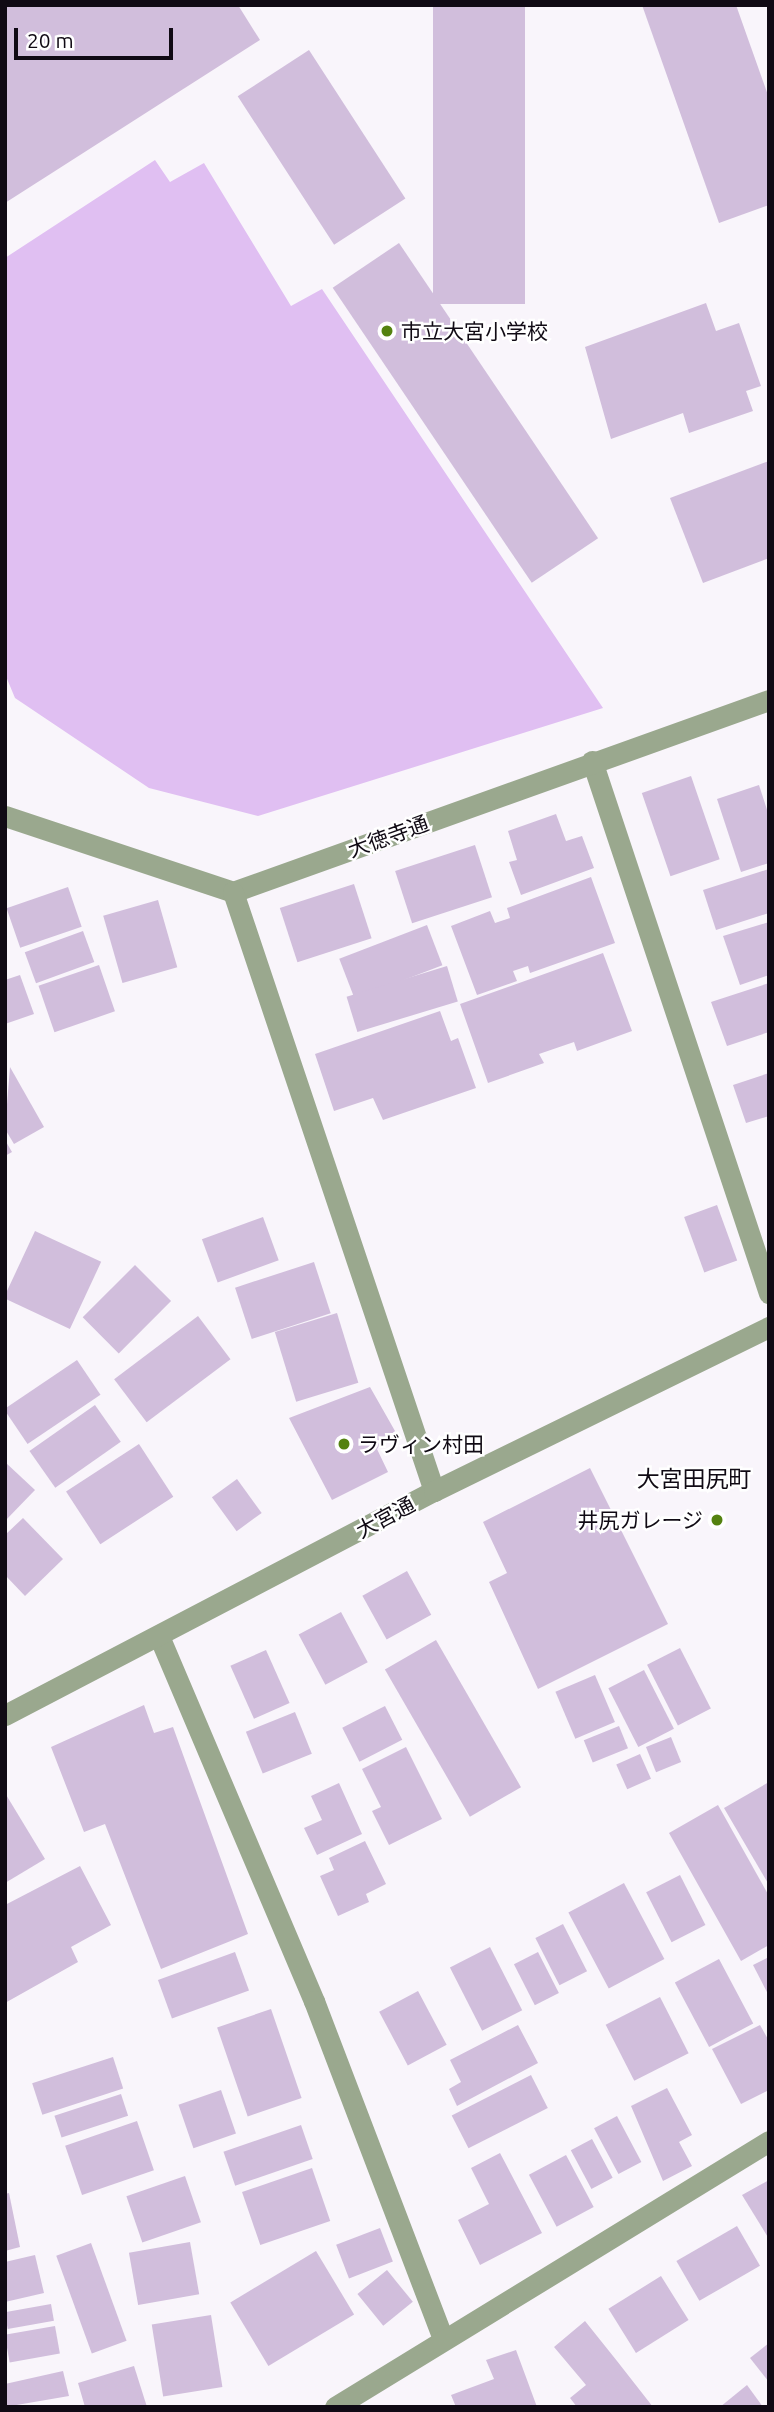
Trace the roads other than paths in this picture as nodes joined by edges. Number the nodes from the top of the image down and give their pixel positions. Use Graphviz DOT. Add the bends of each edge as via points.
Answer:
graph roads {
  1 [pos="769,700"];
  2 [pos="592,761"];
  3 [pos="5,816"];
  4 [pos="233,892"];
  5 [pos="769,1293"];
  6 [pos="769,1327"];
  7 [pos="434,1491"];
  8 [pos="159,1636"];
  9 [pos="5,1715"];
  10 [pos="769,2141"];
  11 [pos="442,2337"];
  12 [pos="335,2407"];
  1 -- 2 [label="street, 大徳寺通"];
  2 -- 4 [label="street, 大徳寺通"];
  2 -- 5 [label="street"];
  3 -- 4 [label="street"];
  4 -- 7 [label="street"];
  6 -- 7 [label="street, 大宮通"];
  7 -- 8 [label="street, 大宮通"];
  8 -- 9 [label="street, 大宮通"];
  8 -- 11 [label="street" via="314,2001"];
  10 -- 11 [label="street"];
  11 -- 12 [label="street"];
}
